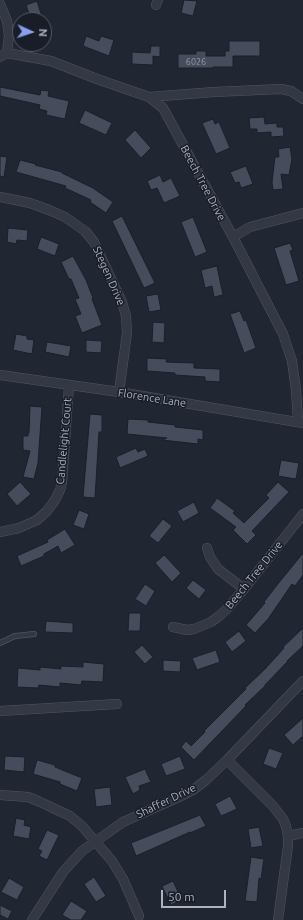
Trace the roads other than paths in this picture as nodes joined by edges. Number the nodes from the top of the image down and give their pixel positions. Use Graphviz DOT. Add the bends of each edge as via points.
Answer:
graph roads {
  1 [pos="0,4"];
  2 [pos="4,55"];
  3 [pos="149,97"];
  4 [pos="303,99"];
  5 [pos="0,196"];
  6 [pos="303,213"];
  7 [pos="233,237"];
  8 [pos="0,376"];
  9 [pos="69,386"];
  10 [pos="119,392"];
  11 [pos="300,423"];
  12 [pos="303,514"];
  13 [pos="0,532"];
  14 [pos="207,548"];
  15 [pos="244,589"];
  16 [pos="173,627"];
  17 [pos="34,634"];
  18 [pos="0,643"];
  19 [pos="303,681"];
  20 [pos="117,704"];
  21 [pos="0,711"];
  22 [pos="227,760"];
  23 [pos="0,794"];
  24 [pos="303,833"];
  25 [pos="288,836"];
  26 [pos="95,841"];
  27 [pos="139,916"];
  28 [pos="32,920"];
  29 [pos="278,920"];
  1 -- 2 [label="street" via="5,14 9,35"];
  2 -- 3 [label="street, Beech Tree Drive" via="51,61"];
  3 -- 4 [label="street" via="281,90 290,91"];
  3 -- 7 [label="street, Beech Tree Drive" via="168,117"];
  5 -- 10 [label="street, Stegen Drive" via="65,217 85,231 94,242 126,316 126,339"];
  6 -- 7 [label="street" via="250,227"];
  7 -- 11 [label="street, Beech Tree Drive" via="289,351"];
  8 -- 9 [label="street, Florence Lane"];
  9 -- 10 [label="street, Florence Lane"];
  9 -- 13 [label="street, Candlelight Court" via="62,483 57,495 47,511 37,520 19,528"];
  10 -- 11 [label="street, Florence Lane"];
  12 -- 15 [label="street, Beech Tree Drive"];
  14 -- 15 [label="street" via="218,569"];
  15 -- 16 [label="street, Beech Tree Drive" via="226,610 210,622 187,630"];
  17 -- 18 [label="lane" via="15,636"];
  19 -- 22 [label="street, Shaffer Drive"];
  20 -- 21 [label="street"];
  22 -- 25 [label="street" via="277,810 286,826"];
  22 -- 26 [label="street, Shaffer Drive" via="193,790 123,822"];
  23 -- 26 [label="street" via="28,797 48,804 70,816"];
  24 -- 25 [label="street"];
  25 -- 29 [label="street"];
  26 -- 27 [label="street" via="123,878"];
  26 -- 28 [label="street, Shaffer Drive" via="63,872"];
}
